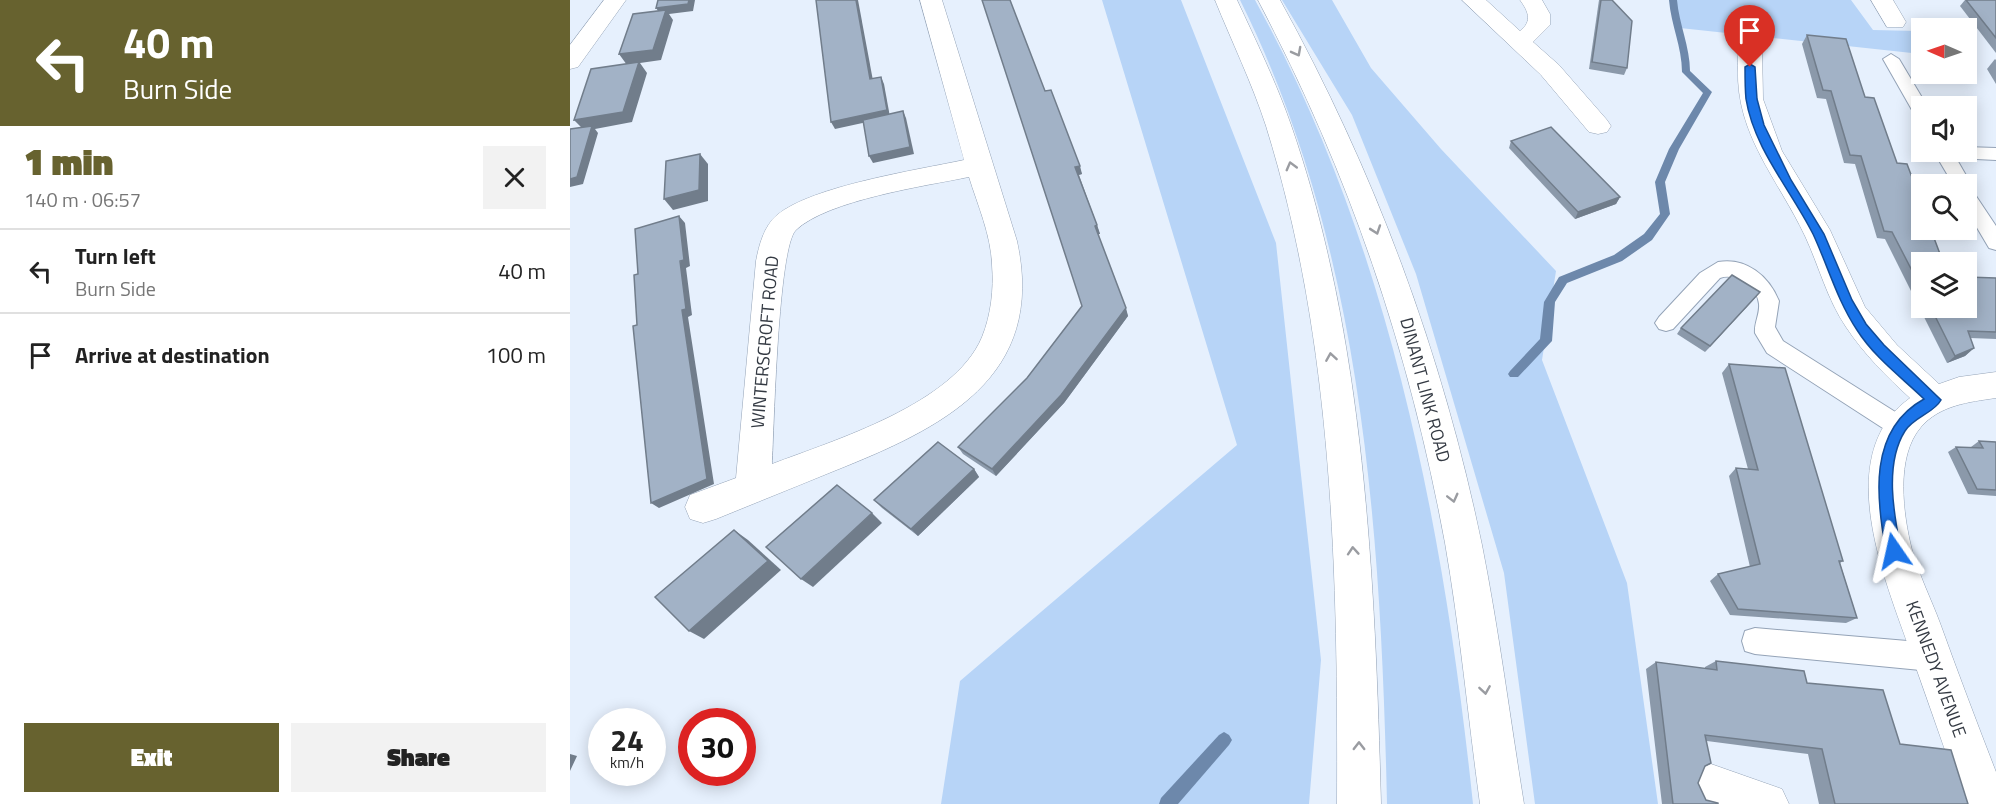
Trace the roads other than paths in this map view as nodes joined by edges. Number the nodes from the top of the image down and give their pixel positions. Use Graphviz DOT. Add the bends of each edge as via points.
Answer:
graph roads {
  1 [pos="615,0"];
  2 [pos="931,0"];
  3 [pos="1226,0"];
  4 [pos="1269,0"];
  5 [pos="1473,0"];
  6 [pos="1531,0"];
  7 [pos="1882,0"];
  8 [pos="1895,22"];
  9 [pos="1518,41"];
  10 [pos="1750,48"];
  11 [pos="1891,59"];
  12 [pos="570,62"];
  13 [pos="1912,96"];
  14 [pos="1598,126"];
  15 [pos="1977,153"];
  16 [pos="1996,154"];
  17 [pos="979,166"];
  18 [pos="1977,211"];
  19 [pos="1996,243"];
  20 [pos="1666,323"];
  21 [pos="1996,385"];
  22 [pos="1934,400"];
  23 [pos="1900,427"];
  24 [pos="753,487"];
  25 [pos="703,507"];
  26 [pos="1755,640"];
  27 [pos="1931,657"];
  28 [pos="1711,786"];
  29 [pos="1359,804"];
  30 [pos="1502,804"];
  31 [pos="1767,804"];
  32 [pos="1986,804"];
  1 -- 12 [label="street"];
  2 -- 17 [label="street"];
  29 -- 3 [label="street, one-way" via="1353,556 1339,408 1325,320 1284,141"];
  4 -- 30 [label="street, DINANT LINK ROAD, one-way" via="1344,149 1402,305 1456,510"];
  5 -- 9 [label="street"];
  6 -- 9 [label="street" via="1541,14 1539,27"];
  7 -- 8 [label="street"];
  9 -- 14 [label="street" via="1575,97"];
  10 -- 22 [label="street" via="1752,99 1759,125 1818,234 1846,301 1880,349"];
  11 -- 13 [label="lane"];
  15 -- 16 [label="lane"];
  17 -- 24 [label="street, WINTERSCROFT ROAD" via="823,203 797,214 778,233 769,275"];
  17 -- 24 [label="street" via="1000,233 1008,292 1001,331 980,370 948,400 906,426"];
  18 -- 19 [label="lane"];
  20 -- 23 [label="lane" via="1713,272 1742,272 1758,283 1768,299 1764,329 1775,347"];
  21 -- 22 [label="street, KENNEDY AVENUE" via="1958,391"];
  22 -- 23 [label="street, KENNEDY AVENUE"];
  23 -- 27 [label="street, KENNEDY AVENUE" via="1888,459 1886,512 1894,551"];
  24 -- 25 [label="street"];
  26 -- 27 [label="lane"];
  27 -- 32 [label="street, KENNEDY AVENUE"];
  28 -- 31 [label="street"];
}
